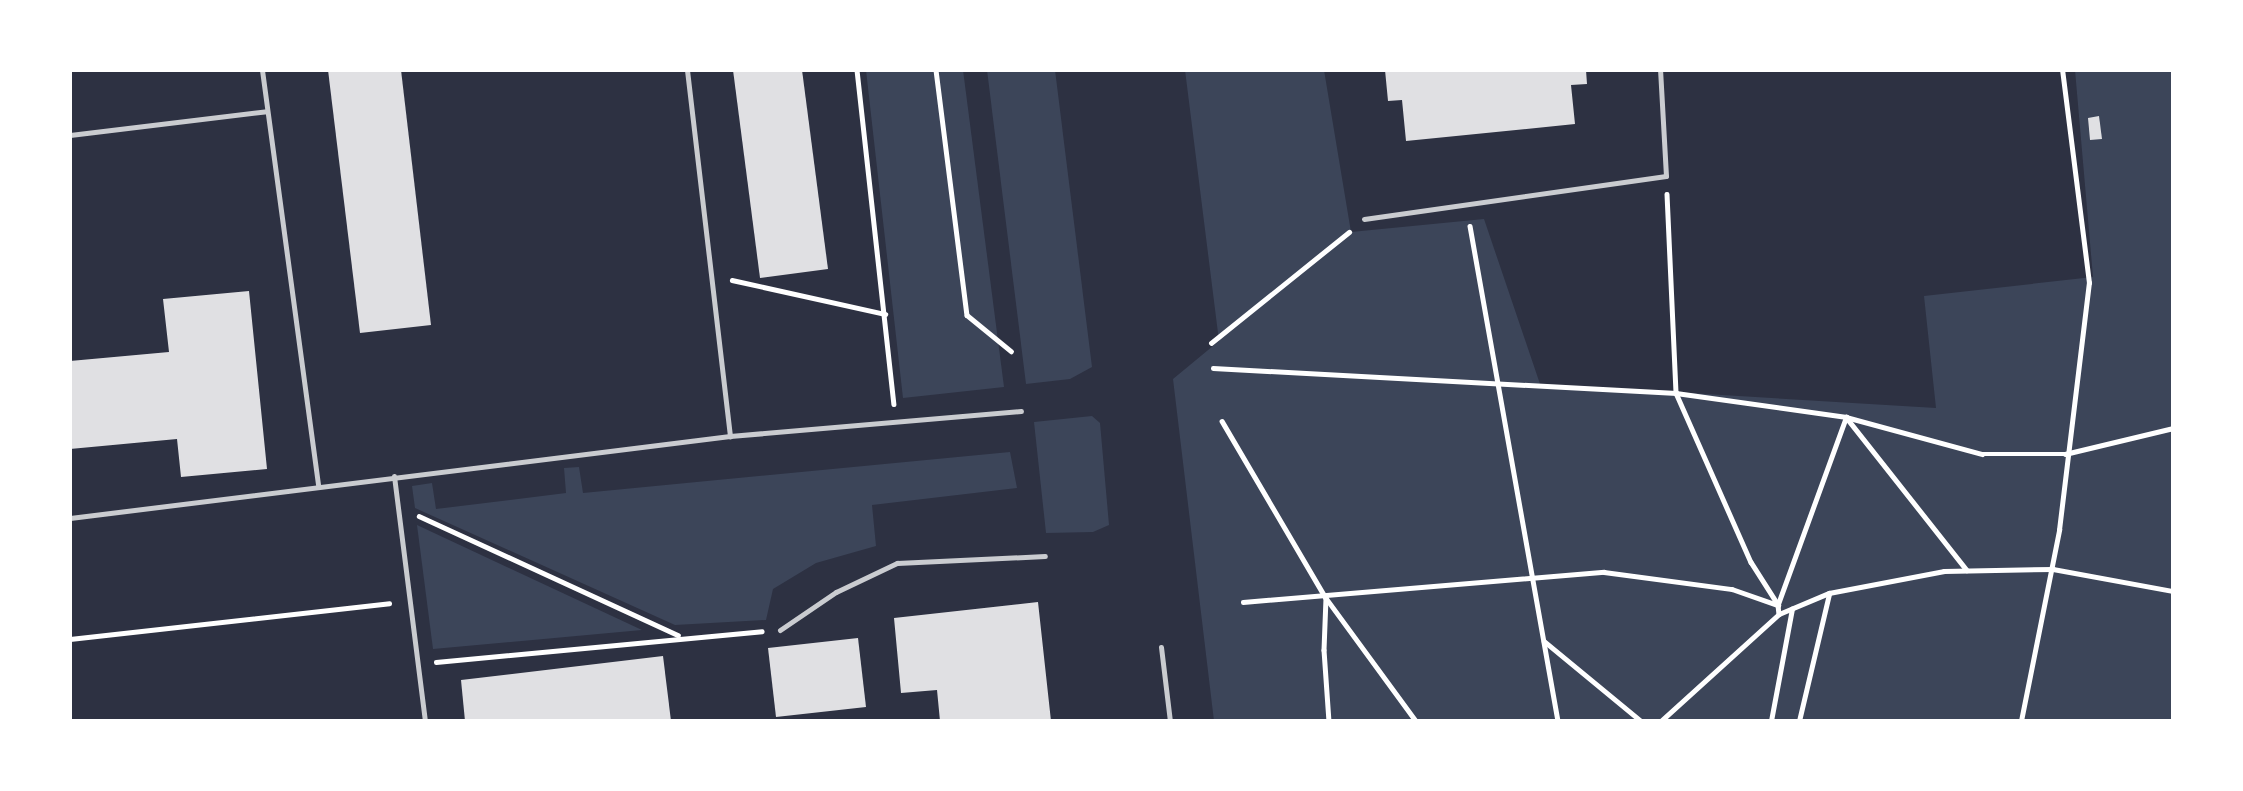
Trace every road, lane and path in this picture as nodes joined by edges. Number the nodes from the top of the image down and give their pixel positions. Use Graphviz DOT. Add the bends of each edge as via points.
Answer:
graph roads {
  1 [pos="262,70"];
  2 [pos="687,70"];
  3 [pos="857,70"];
  4 [pos="936,70"];
  5 [pos="1660,70"];
  6 [pos="2062,70"];
  7 [pos="267,111"];
  8 [pos="70,135"];
  9 [pos="1666,176"];
  10 [pos="1467,206"];
  11 [pos="1364,219"];
  12 [pos="711,277"];
  13 [pos="884,314"];
  14 [pos="1211,343"];
  15 [pos="1011,351"];
  16 [pos="1213,368"];
  17 [pos="1496,380"];
  18 [pos="1676,393"];
  19 [pos="1021,411"];
  20 [pos="1846,417"];
  21 [pos="1222,421"];
  22 [pos="896,422"];
  23 [pos="2173,428"];
  24 [pos="730,436"];
  25 [pos="2066,454"];
  26 [pos="394,476"];
  27 [pos="318,486"];
  28 [pos="398,507"];
  29 [pos="70,518"];
  30 [pos="1045,556"];
  31 [pos="2053,569"];
  32 [pos="1968,570"];
  33 [pos="1532,580"];
  34 [pos="2173,591"];
  35 [pos="1829,593"];
  36 [pos="1326,598"];
  37 [pos="410,601"];
  38 [pos="1243,602"];
  39 [pos="1778,605"];
  40 [pos="1792,609"];
  41 [pos="1779,614"];
  42 [pos="780,630"];
  43 [pos="679,636"];
  44 [pos="70,639"];
  45 [pos="1543,640"];
  46 [pos="1161,647"];
  47 [pos="418,663"];
  48 [pos="425,721"];
  49 [pos="1170,721"];
  50 [pos="1329,721"];
  51 [pos="1416,721"];
  52 [pos="1558,721"];
  53 [pos="1641,721"];
  54 [pos="1661,721"];
  55 [pos="1771,721"];
  56 [pos="1799,721"];
  57 [pos="2021,721"];
  1 -- 7 [label="lane"];
  2 -- 12 [label="lane"];
  3 -- 13 [label="path"];
  4 -- 15 [label="path" via="967,315"];
  5 -- 9 [label="lane"];
  6 -- 25 [label="path" via="2089,283"];
  7 -- 8 [label="lane"];
  7 -- 27 [label="lane"];
  9 -- 10 [label="lane"];
  9 -- 18 [label="path"];
  10 -- 11 [label="lane"];
  10 -- 17 [label="path"];
  11 -- 14 [label="path"];
  12 -- 13 [label="path"];
  12 -- 24 [label="lane"];
  13 -- 22 [label="path"];
  16 -- 17 [label="path" via="1375,379"];
  17 -- 18 [label="path"];
  17 -- 33 [label="path"];
  18 -- 20 [label="path"];
  18 -- 39 [label="path" via="1751,562"];
  19 -- 22 [label="lane"];
  20 -- 25 [label="path" via="1982,454"];
  20 -- 32 [label="path"];
  20 -- 39 [label="path"];
  21 -- 36 [label="path"];
  22 -- 24 [label="lane"];
  23 -- 25 [label="path"];
  24 -- 26 [label="lane"];
  25 -- 31 [label="path"];
  26 -- 27 [label="lane"];
  26 -- 28 [label="lane"];
  27 -- 29 [label="lane"];
  28 -- 37 [label="lane"];
  28 -- 43 [label="path"];
  30 -- 42 [label="lane" via="897,563 836,592"];
  31 -- 32 [label="path"];
  31 -- 34 [label="path"];
  31 -- 57 [label="path"];
  32 -- 35 [label="path"];
  33 -- 36 [label="path"];
  33 -- 39 [label="path" via="1604,572 1731,589"];
  33 -- 45 [label="path"];
  35 -- 40 [label="path"];
  35 -- 56 [label="path"];
  36 -- 38 [label="path"];
  36 -- 50 [label="path"];
  36 -- 51 [label="path"];
  37 -- 44 [label="path"];
  37 -- 47 [label="lane"];
  39 -- 41 [label="path"];
  40 -- 41 [label="path"];
  40 -- 55 [label="path"];
  41 -- 54 [label="path"];
  42 -- 43 [label="path"];
  43 -- 47 [label="path"];
  45 -- 52 [label="path"];
  45 -- 53 [label="path"];
  46 -- 49 [label="lane"];
  47 -- 48 [label="lane"];
}
